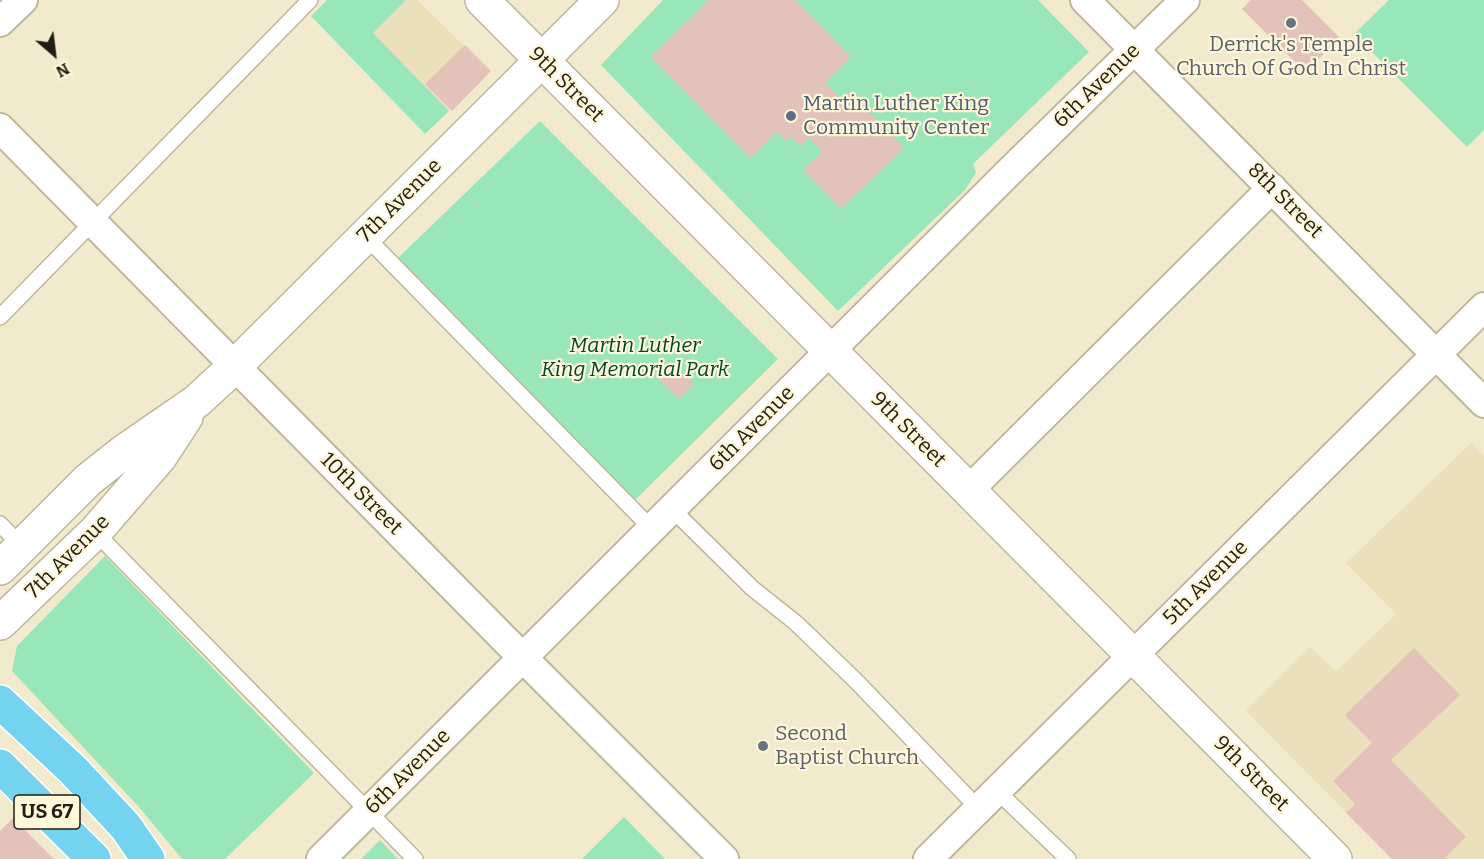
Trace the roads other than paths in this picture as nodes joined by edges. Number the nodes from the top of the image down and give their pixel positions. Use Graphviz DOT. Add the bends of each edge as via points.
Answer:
graph roads {
  1 [pos="23,0"];
  2 [pos="310,0"];
  3 [pos="482,0"];
  4 [pos="602,0"];
  5 [pos="1085,0"];
  6 [pos="1185,0"];
  7 [pos="0,22"];
  8 [pos="1134,50"];
  9 [pos="542,60"];
  10 [pos="0,128"];
  11 [pos="1272,188"];
  12 [pos="92,222"];
  13 [pos="365,236"];
  14 [pos="1484,307"];
  15 [pos="0,317"];
  16 [pos="831,351"];
  17 [pos="1436,355"];
  18 [pos="235,366"];
  19 [pos="197,401"];
  20 [pos="1484,404"];
  21 [pos="969,490"];
  22 [pos="672,509"];
  23 [pos="652,529"];
  24 [pos="95,532"];
  25 [pos="7,546"];
  26 [pos="0,623"];
  27 [pos="1133,655"];
  28 [pos="523,658"];
  29 [pos="0,702"];
  30 [pos="0,766"];
  31 [pos="988,800"];
  32 [pos="368,812"];
  33 [pos="94,859"];
  34 [pos="148,859"];
  35 [pos="321,859"];
  36 [pos="415,859"];
  37 [pos="724,859"];
  38 [pos="928,859"];
  39 [pos="1068,859"];
  40 [pos="1335,859"];
  1 -- 7 [label="street"];
  2 -- 12 [label="lane"];
  3 -- 9 [label="street, 9th Street"];
  4 -- 9 [label="street, 7th Avenue"];
  5 -- 8 [label="street, 8th Street"];
  6 -- 8 [label="street, 6th Avenue"];
  8 -- 11 [label="street, 8th Street"];
  8 -- 16 [label="street, 6th Avenue"];
  9 -- 13 [label="street, 7th Avenue"];
  9 -- 16 [label="street, 9th Street"];
  10 -- 12 [label="street, 10th Street"];
  11 -- 17 [label="street, 8th Street"];
  11 -- 21 [label="street"];
  12 -- 15 [label="lane"];
  12 -- 18 [label="street, 10th Street"];
  13 -- 18 [label="street, 7th Avenue"];
  13 -- 23 [label="lane"];
  14 -- 17 [label="street, 5th Avenue"];
  16 -- 21 [label="street, 9th Street"];
  16 -- 22 [label="street, 6th Avenue"];
  17 -- 20 [label="street, 8th Street"];
  17 -- 27 [label="street, 5th Avenue"];
  18 -- 19 [label="street, 7th Avenue"];
  18 -- 28 [label="street, 10th Street"];
  19 -- 24 [label="street, 7th Avenue" via="160,457"];
  19 -- 25 [label="street, 7th Avenue" via="126,450"];
  21 -- 27 [label="street, 9th Street"];
  22 -- 23 [label="street, 6th Avenue"];
  22 -- 31 [label="lane" via="752,588 796,623"];
  23 -- 28 [label="street, 6th Avenue"];
  24 -- 26 [label="street, 7th Avenue"];
  24 -- 32 [label="lane"];
  27 -- 31 [label="street, 5th Avenue"];
  27 -- 40 [label="street, 9th Street"];
  28 -- 32 [label="street, 6th Avenue"];
  28 -- 37 [label="street, 10th Street"];
  29 -- 34 [label="main road, US 67" via="126,826"];
  30 -- 33 [label="main road, US 67"];
  31 -- 38 [label="street, 5th Avenue"];
  31 -- 39 [label="lane"];
  32 -- 35 [label="street, 6th Avenue"];
  32 -- 36 [label="lane"];
}
